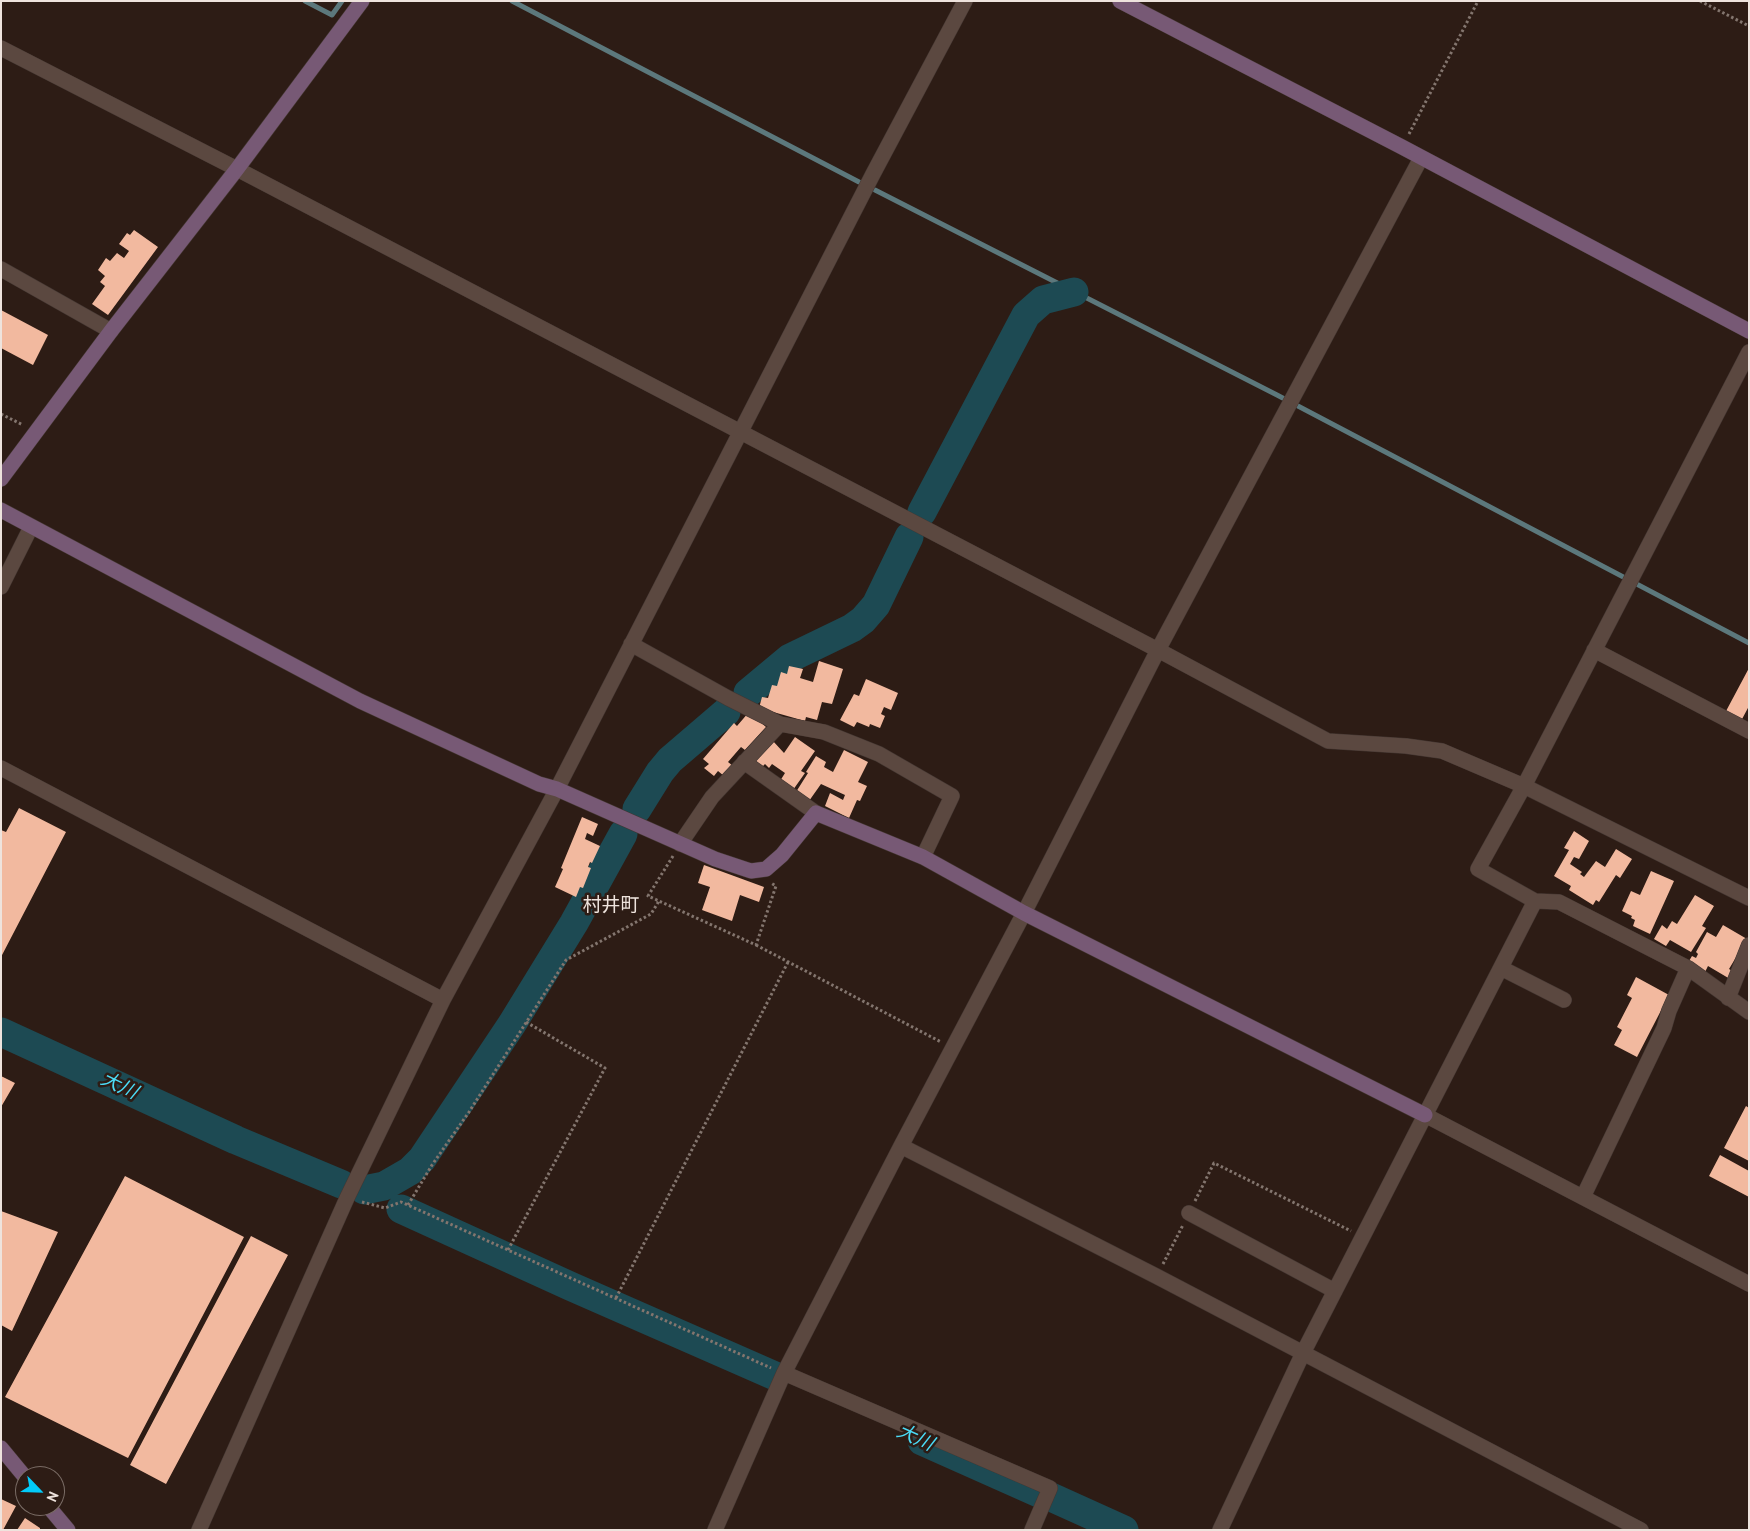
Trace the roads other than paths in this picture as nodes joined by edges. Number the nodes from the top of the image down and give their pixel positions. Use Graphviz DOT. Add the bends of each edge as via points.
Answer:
graph roads {
  1 [pos="362,1"];
  2 [pos="964,1"];
  3 [pos="1120,1"];
  4 [pos="1,48"];
  5 [pos="1421,158"];
  6 [pos="237,168"];
  7 [pos="1,268"];
  8 [pos="111,331"];
  9 [pos="1749,331"];
  10 [pos="1749,352"];
  11 [pos="740,432"];
  12 [pos="1,479"];
  13 [pos="1,510"];
  14 [pos="31,527"];
  15 [pos="1,587"];
  16 [pos="631,644"];
  17 [pos="1158,650"];
  18 [pos="1594,650"];
  19 [pos="780,724"];
  20 [pos="1749,731"];
  21 [pos="744,762"];
  22 [pos="1,768"];
  23 [pos="1524,786"];
  24 [pos="557,789"];
  25 [pos="816,813"];
  26 [pos="680,844"];
  27 [pos="923,857"];
  28 [pos="1749,898"];
  29 [pos="1535,901"];
  30 [pos="1024,913"];
  31 [pos="1749,945"];
  32 [pos="1501,968"];
  33 [pos="1688,968"];
  34 [pos="1728,998"];
  35 [pos="444,1000"];
  36 [pos="1564,1000"];
  37 [pos="1749,1012"];
  38 [pos="1426,1115"];
  39 [pos="901,1146"];
  40 [pos="1582,1197"];
  41 [pos="1189,1213"];
  42 [pos="1749,1284"];
  43 [pos="1335,1290"];
  44 [pos="1303,1353"];
  45 [pos="784,1373"];
  46 [pos="1,1448"];
  47 [pos="16,1466"];
  48 [pos="199,1530"];
  49 [pos="715,1530"];
  50 [pos="1032,1530"];
  51 [pos="1220,1530"];
  52 [pos="1641,1530"];
  1 -- 6 [label="street"];
  2 -- 11 [label="street"];
  3 -- 5 [label="street"];
  4 -- 6 [label="street"];
  5 -- 9 [label="street"];
  5 -- 17 [label="street"];
  6 -- 8 [label="street"];
  6 -- 11 [label="street"];
  7 -- 8 [label="street"];
  8 -- 12 [label="street"];
  10 -- 18 [label="street"];
  11 -- 16 [label="street"];
  11 -- 17 [label="street"];
  13 -- 14 [label="street"];
  14 -- 15 [label="street"];
  14 -- 24 [label="street" via="360,701 539,784"];
  16 -- 19 [label="street"];
  16 -- 24 [label="street"];
  17 -- 23 [label="street" via="1328,741 1442,751"];
  17 -- 30 [label="street"];
  18 -- 20 [label="street"];
  18 -- 23 [label="street"];
  19 -- 21 [label="street"];
  19 -- 27 [label="street" via="824,732 879,754 952,796"];
  21 -- 25 [label="street"];
  21 -- 26 [label="street" via="712,797"];
  22 -- 35 [label="street"];
  23 -- 28 [label="street"];
  23 -- 29 [label="street" via="1478,869"];
  24 -- 26 [label="street"];
  24 -- 35 [label="street"];
  25 -- 26 [label="street" via="782,855 766,869 751,871"];
  25 -- 27 [label="street"];
  27 -- 30 [label="street"];
  29 -- 32 [label="street"];
  29 -- 33 [label="street" via="1559,902"];
  30 -- 38 [label="street"];
  30 -- 39 [label="street"];
  31 -- 34 [label="street"];
  32 -- 36 [label="street"];
  32 -- 38 [label="street"];
  33 -- 34 [label="street"];
  33 -- 40 [label="street" via="1664,1028"];
  34 -- 37 [label="street"];
  35 -- 48 [label="street" via="347,1198"];
  38 -- 40 [label="street"];
  38 -- 43 [label="street"];
  39 -- 44 [label="street"];
  39 -- 45 [label="street"];
  40 -- 42 [label="street"];
  41 -- 43 [label="street"];
  43 -- 44 [label="street"];
  44 -- 51 [label="street"];
  44 -- 52 [label="street"];
  45 -- 49 [label="street"];
  45 -- 50 [label="street" via="1050,1488"];
  46 -- 47 [label="street"];
}
